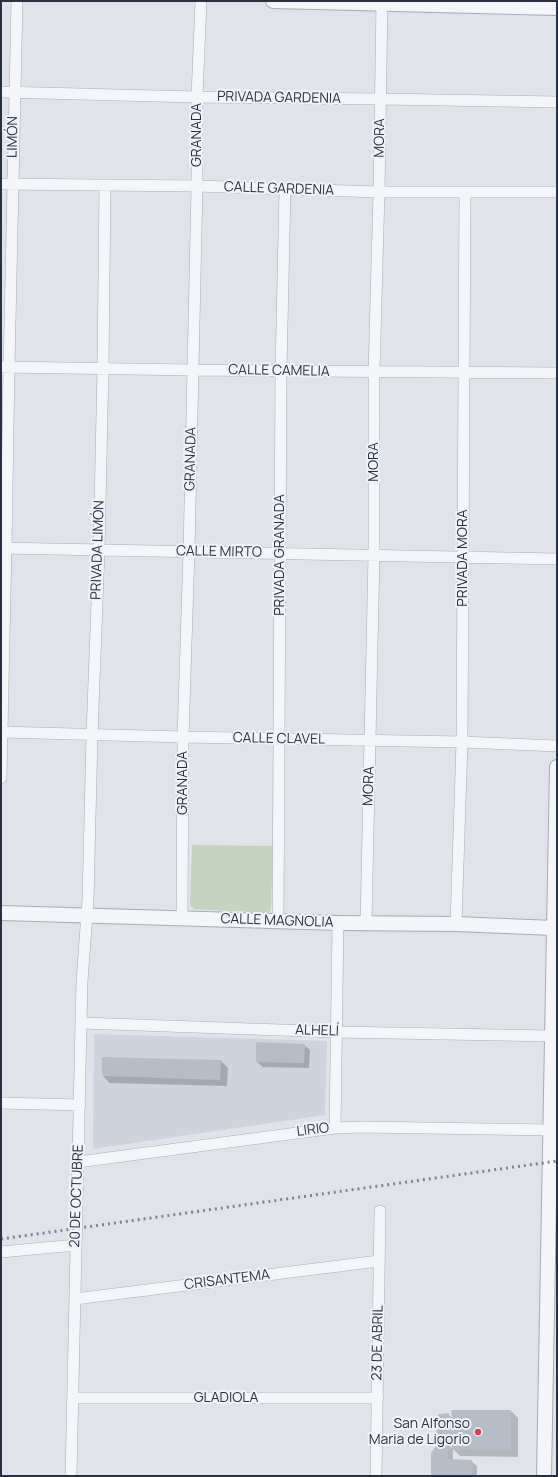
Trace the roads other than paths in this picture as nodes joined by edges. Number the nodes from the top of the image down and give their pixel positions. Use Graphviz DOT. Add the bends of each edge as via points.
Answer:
graph roads {
  1 [pos="17,1"];
  2 [pos="201,1"];
  3 [pos="273,1"];
  4 [pos="382,2"];
  5 [pos="557,8"];
  6 [pos="1,92"];
  7 [pos="14,92"];
  8 [pos="197,97"];
  9 [pos="380,98"];
  10 [pos="557,102"];
  11 [pos="1,184"];
  12 [pos="12,184"];
  13 [pos="105,185"];
  14 [pos="197,186"];
  15 [pos="285,189"];
  16 [pos="379,192"];
  17 [pos="466,192"];
  18 [pos="557,192"];
  19 [pos="5,367"];
  20 [pos="103,368"];
  21 [pos="192,370"];
  22 [pos="281,371"];
  23 [pos="374,372"];
  24 [pos="465,373"];
  25 [pos="557,373"];
  26 [pos="4,548"];
  27 [pos="99,550"];
  28 [pos="189,552"];
  29 [pos="280,553"];
  30 [pos="374,555"];
  31 [pos="463,557"];
  32 [pos="557,559"];
  33 [pos="2,732"];
  34 [pos="92,735"];
  35 [pos="183,737"];
  36 [pos="279,739"];
  37 [pos="371,741"];
  38 [pos="462,742"];
  39 [pos="557,746"];
  40 [pos="557,767"];
  41 [pos="1,778"];
  42 [pos="1,913"];
  43 [pos="87,915"];
  44 [pos="182,918"];
  45 [pos="278,921"];
  46 [pos="366,922"];
  47 [pos="338,923"];
  48 [pos="456,924"];
  49 [pos="554,928"];
  50 [pos="81,1023"];
  51 [pos="337,1032"];
  52 [pos="553,1036"];
  53 [pos="1,1103"];
  54 [pos="80,1106"];
  55 [pos="335,1128"];
  56 [pos="550,1130"];
  57 [pos="78,1162"];
  58 [pos="380,1211"];
  59 [pos="76,1245"];
  60 [pos="1,1252"];
  61 [pos="379,1262"];
  62 [pos="552,1290"];
  63 [pos="75,1299"];
  64 [pos="73,1398"];
  65 [pos="378,1398"];
  66 [pos="71,1476"];
  67 [pos="376,1476"];
  68 [pos="544,1476"];
  1 -- 7 [label="street, LIMÓN"];
  2 -- 8 [label="street, GRANADA"];
  3 -- 4 [label="street"];
  4 -- 5 [label="street"];
  4 -- 9 [label="street, MORA"];
  6 -- 7 [label="street, PRIVADA GARDENIA"];
  7 -- 8 [label="street, PRIVADA GARDENIA"];
  7 -- 12 [label="street, LIMÓN"];
  8 -- 9 [label="street, PRIVADA GARDENIA"];
  8 -- 14 [label="street, GRANADA"];
  9 -- 10 [label="street, PRIVADA GARDENIA"];
  9 -- 16 [label="street, MORA"];
  11 -- 12 [label="street, CALLE GARDENIA"];
  12 -- 13 [label="street, CALLE GARDENIA"];
  12 -- 19 [label="street, LIMÓN"];
  13 -- 14 [label="street, CALLE GARDENIA"];
  13 -- 20 [label="street, PRIVADA LIMÓN"];
  14 -- 15 [label="street, CALLE GARDENIA"];
  14 -- 21 [label="street, GRANADA"];
  15 -- 16 [label="street, CALLE GARDENIA"];
  15 -- 22 [label="street, PRIVADA GRANADA"];
  16 -- 17 [label="street, CALLE GARDENIA"];
  16 -- 23 [label="street, MORA"];
  17 -- 18 [label="street, CALLE GARDENIA"];
  17 -- 24 [label="street, PRIVADA MORA"];
  19 -- 20 [label="street, CALLE CAMELIA"];
  19 -- 26 [label="street, LIMÓN"];
  20 -- 21 [label="street, CALLE CAMELIA"];
  20 -- 27 [label="street, PRIVADA LIMÓN"];
  21 -- 22 [label="street, CALLE CAMELIA"];
  21 -- 28 [label="street, GRANADA"];
  22 -- 23 [label="street, CALLE CAMELIA"];
  22 -- 29 [label="street, PRIVADA GRANADA"];
  23 -- 24 [label="street, CALLE CAMELIA"];
  23 -- 30 [label="street, MORA"];
  24 -- 25 [label="street, CALLE CAMELIA"];
  24 -- 31 [label="street, PRIVADA MORA"];
  26 -- 27 [label="street, CALLE MIRTO"];
  26 -- 33 [label="street, LIMÓN"];
  27 -- 28 [label="street, CALLE MIRTO"];
  27 -- 34 [label="street, PRIVADA LIMÓN"];
  28 -- 29 [label="street, CALLE MIRTO"];
  28 -- 35 [label="street, GRANADA"];
  29 -- 30 [label="street, CALLE MIRTO"];
  29 -- 36 [label="street, PRIVADA GRANADA"];
  30 -- 31 [label="street, CALLE MIRTO"];
  30 -- 37 [label="street, MORA"];
  31 -- 32 [label="street, CALLE MIRTO"];
  31 -- 38 [label="street, PRIVADA MORA"];
  33 -- 34 [label="street, CALLE CLAVEL"];
  33 -- 41 [label="street, LIMÓN"];
  34 -- 35 [label="street, CALLE CLAVEL"];
  34 -- 43 [label="street, PRIVADA LIMÓN"];
  35 -- 36 [label="street, CALLE CLAVEL"];
  35 -- 44 [label="street, GRANADA"];
  36 -- 37 [label="street, CALLE CLAVEL"];
  36 -- 45 [label="street, PRIVADA GRANADA"];
  37 -- 38 [label="street, CALLE CLAVEL"];
  37 -- 46 [label="street, MORA"];
  38 -- 39 [label="street, CALLE CLAVEL"];
  38 -- 48 [label="street, PRIVADA MORA"];
  40 -- 49 [label="street"];
  42 -- 43 [label="street, CALLE MAGNOLIA"];
  43 -- 44 [label="street, CALLE MAGNOLIA"];
  43 -- 50 [label="street, 20 DE OCTUBRE"];
  44 -- 45 [label="street, CALLE MAGNOLIA"];
  45 -- 47 [label="street, CALLE MAGNOLIA"];
  46 -- 47 [label="street, CALLE MAGNOLIA"];
  46 -- 48 [label="street, CALLE MAGNOLIA"];
  47 -- 51 [label="street"];
  48 -- 49 [label="street, CALLE MAGNOLIA"];
  49 -- 52 [label="street"];
  50 -- 51 [label="street, ALHELÍ"];
  50 -- 54 [label="street, 20 DE OCTUBRE"];
  51 -- 52 [label="street, ALHELÍ"];
  51 -- 55 [label="street"];
  52 -- 56 [label="street"];
  53 -- 54 [label="street"];
  54 -- 57 [label="street, 20 DE OCTUBRE"];
  55 -- 56 [label="street, LIRIO"];
  55 -- 57 [label="street, LIRIO"];
  56 -- 62 [label="street"];
  57 -- 59 [label="street, 20 DE OCTUBRE"];
  58 -- 61 [label="street, 23 DE ABRIL"];
  59 -- 60 [label="street"];
  59 -- 63 [label="street, 20 DE OCTUBRE"];
  61 -- 63 [label="street, CRISANTEMA"];
  61 -- 65 [label="street, 23 DE ABRIL"];
  62 -- 68 [label="street"];
  63 -- 64 [label="street, 20 DE OCTUBRE"];
  64 -- 65 [label="street, GLADIOLA"];
  64 -- 66 [label="street, 20 DE OCTUBRE"];
  65 -- 67 [label="street, 23 DE ABRIL"];
}
